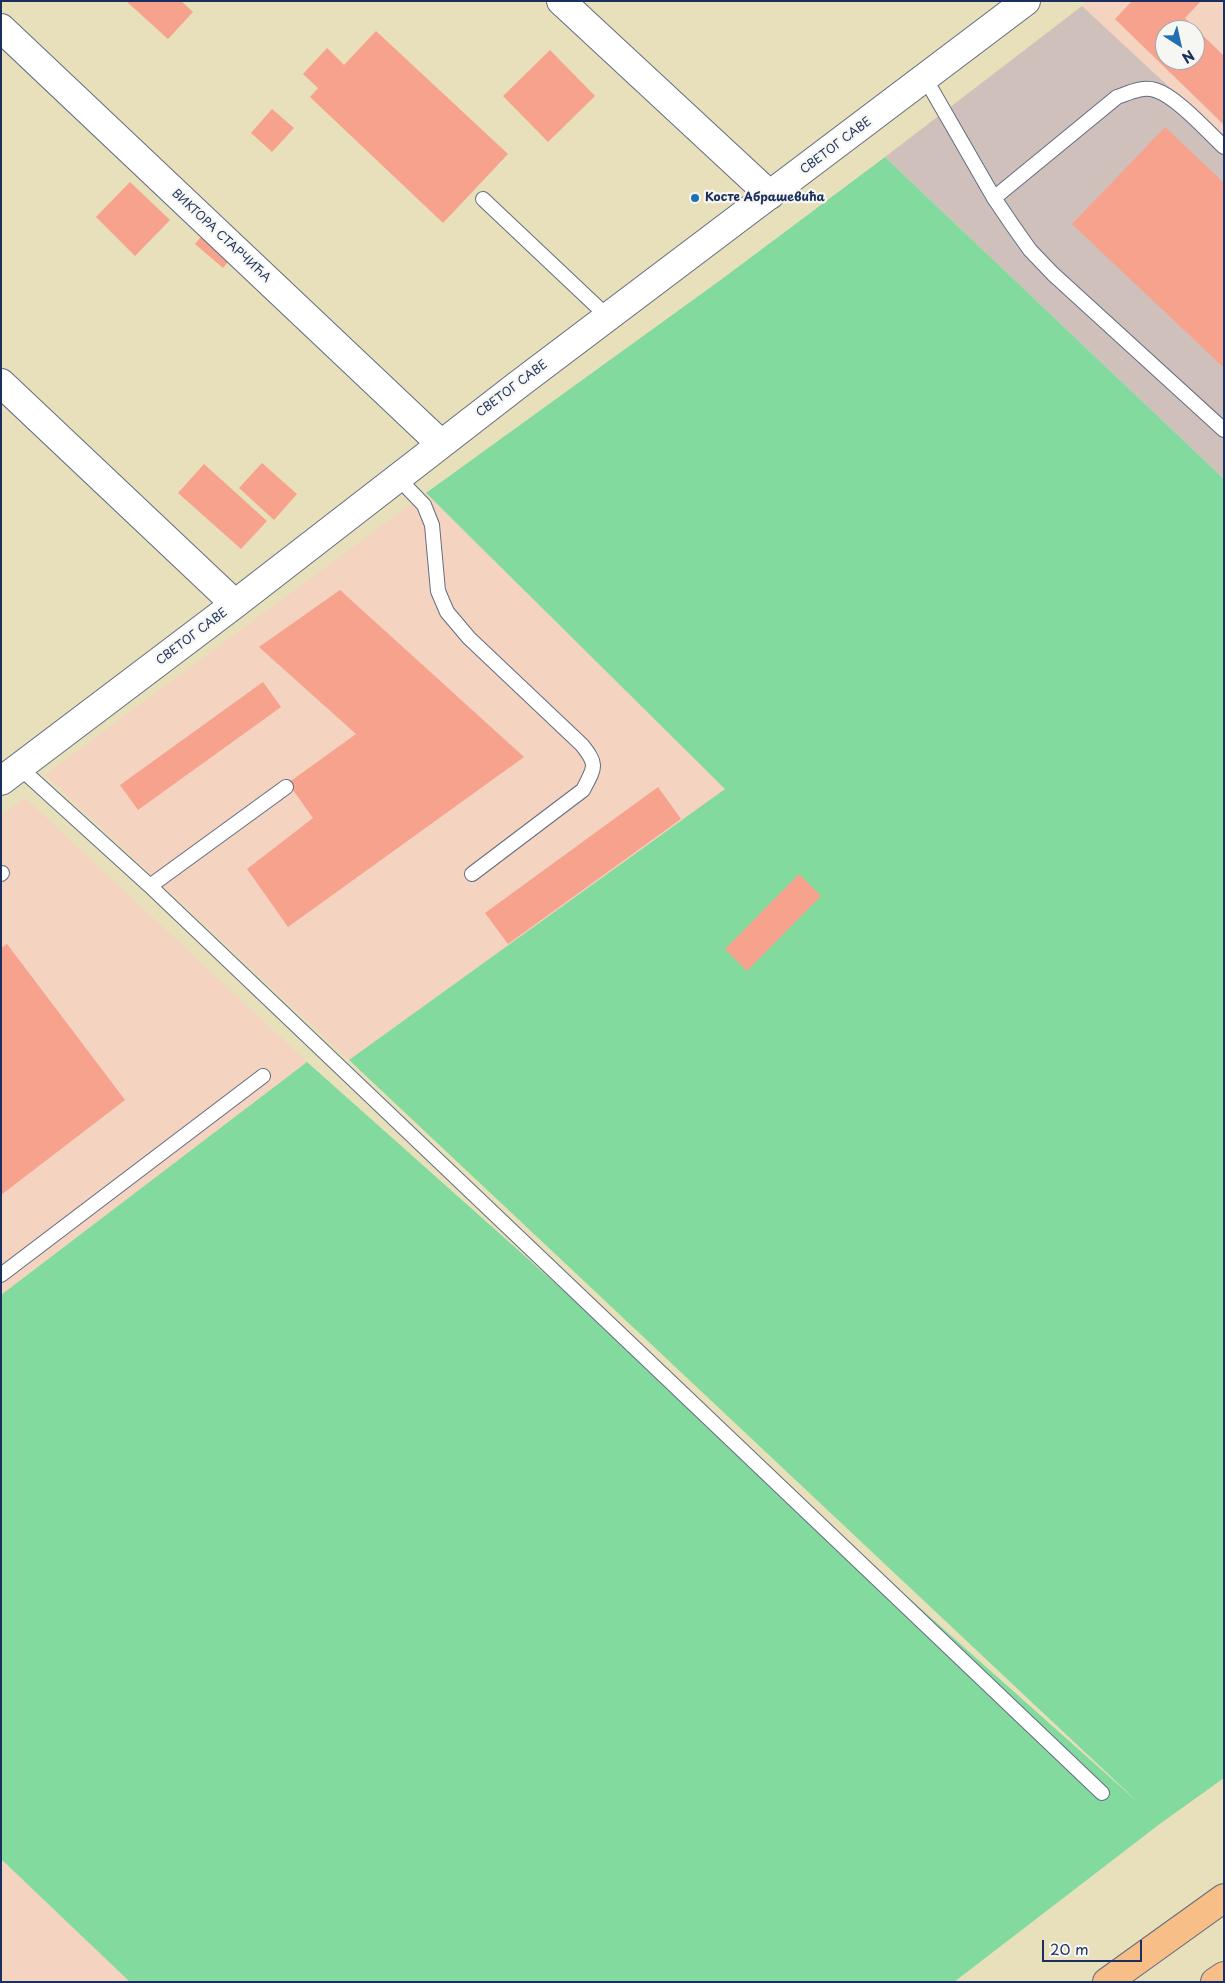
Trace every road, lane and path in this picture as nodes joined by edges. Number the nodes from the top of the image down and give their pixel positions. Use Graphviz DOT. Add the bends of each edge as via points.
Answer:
graph roads {
  1 [pos="561,1"];
  2 [pos="1026,1"];
  3 [pos="1,28"];
  4 [pos="925,78"];
  5 [pos="1224,147"];
  6 [pos="770,195"];
  7 [pos="994,198"];
  8 [pos="484,199"];
  9 [pos="608,317"];
  10 [pos="1,384"];
  11 [pos="1224,430"];
  12 [pos="441,444"];
  13 [pos="398,478"];
  14 [pos="235,604"];
  15 [pos="10,774"];
  16 [pos="286,787"];
  17 [pos="472,874"];
  18 [pos="150,886"];
  19 [pos="263,1076"];
  20 [pos="1,1275"];
  21 [pos="1102,1793"];
  22 [pos="1224,1898"];
  23 [pos="1224,1976"];
  24 [pos="1108,1982"];
  25 [pos="1215,1982"];
  1 -- 6 [label="street"];
  2 -- 4 [label="street, СВЕТОГ САВЕ"];
  3 -- 12 [label="street, ВИКТОРА СТАРЧИЋА"];
  4 -- 6 [label="street, СВЕТОГ САВЕ"];
  4 -- 7 [label="lane"];
  5 -- 7 [label="lane" via="1174,100 1155,90 1139,89 1117,97"];
  6 -- 9 [label="street, СВЕТОГ САВЕ"];
  7 -- 11 [label="lane" via="1030,250 1053,274"];
  8 -- 9 [label="lane"];
  9 -- 12 [label="street, СВЕТОГ САВЕ"];
  10 -- 14 [label="street"];
  12 -- 13 [label="street, СВЕТОГ САВЕ"];
  13 -- 14 [label="street, СВЕТОГ САВЕ"];
  13 -- 17 [label="lane" via="424,505 432,525 438,591 447,612 469,638 582,744 592,758 594,770 583,790"];
  14 -- 15 [label="street, СВЕТОГ САВЕ"];
  15 -- 18 [label="lane"];
  16 -- 18 [label="lane"];
  18 -- 21 [label="lane"];
  19 -- 20 [label="lane"];
  22 -- 24 [label="highway"];
  23 -- 25 [label="highway"];
}
